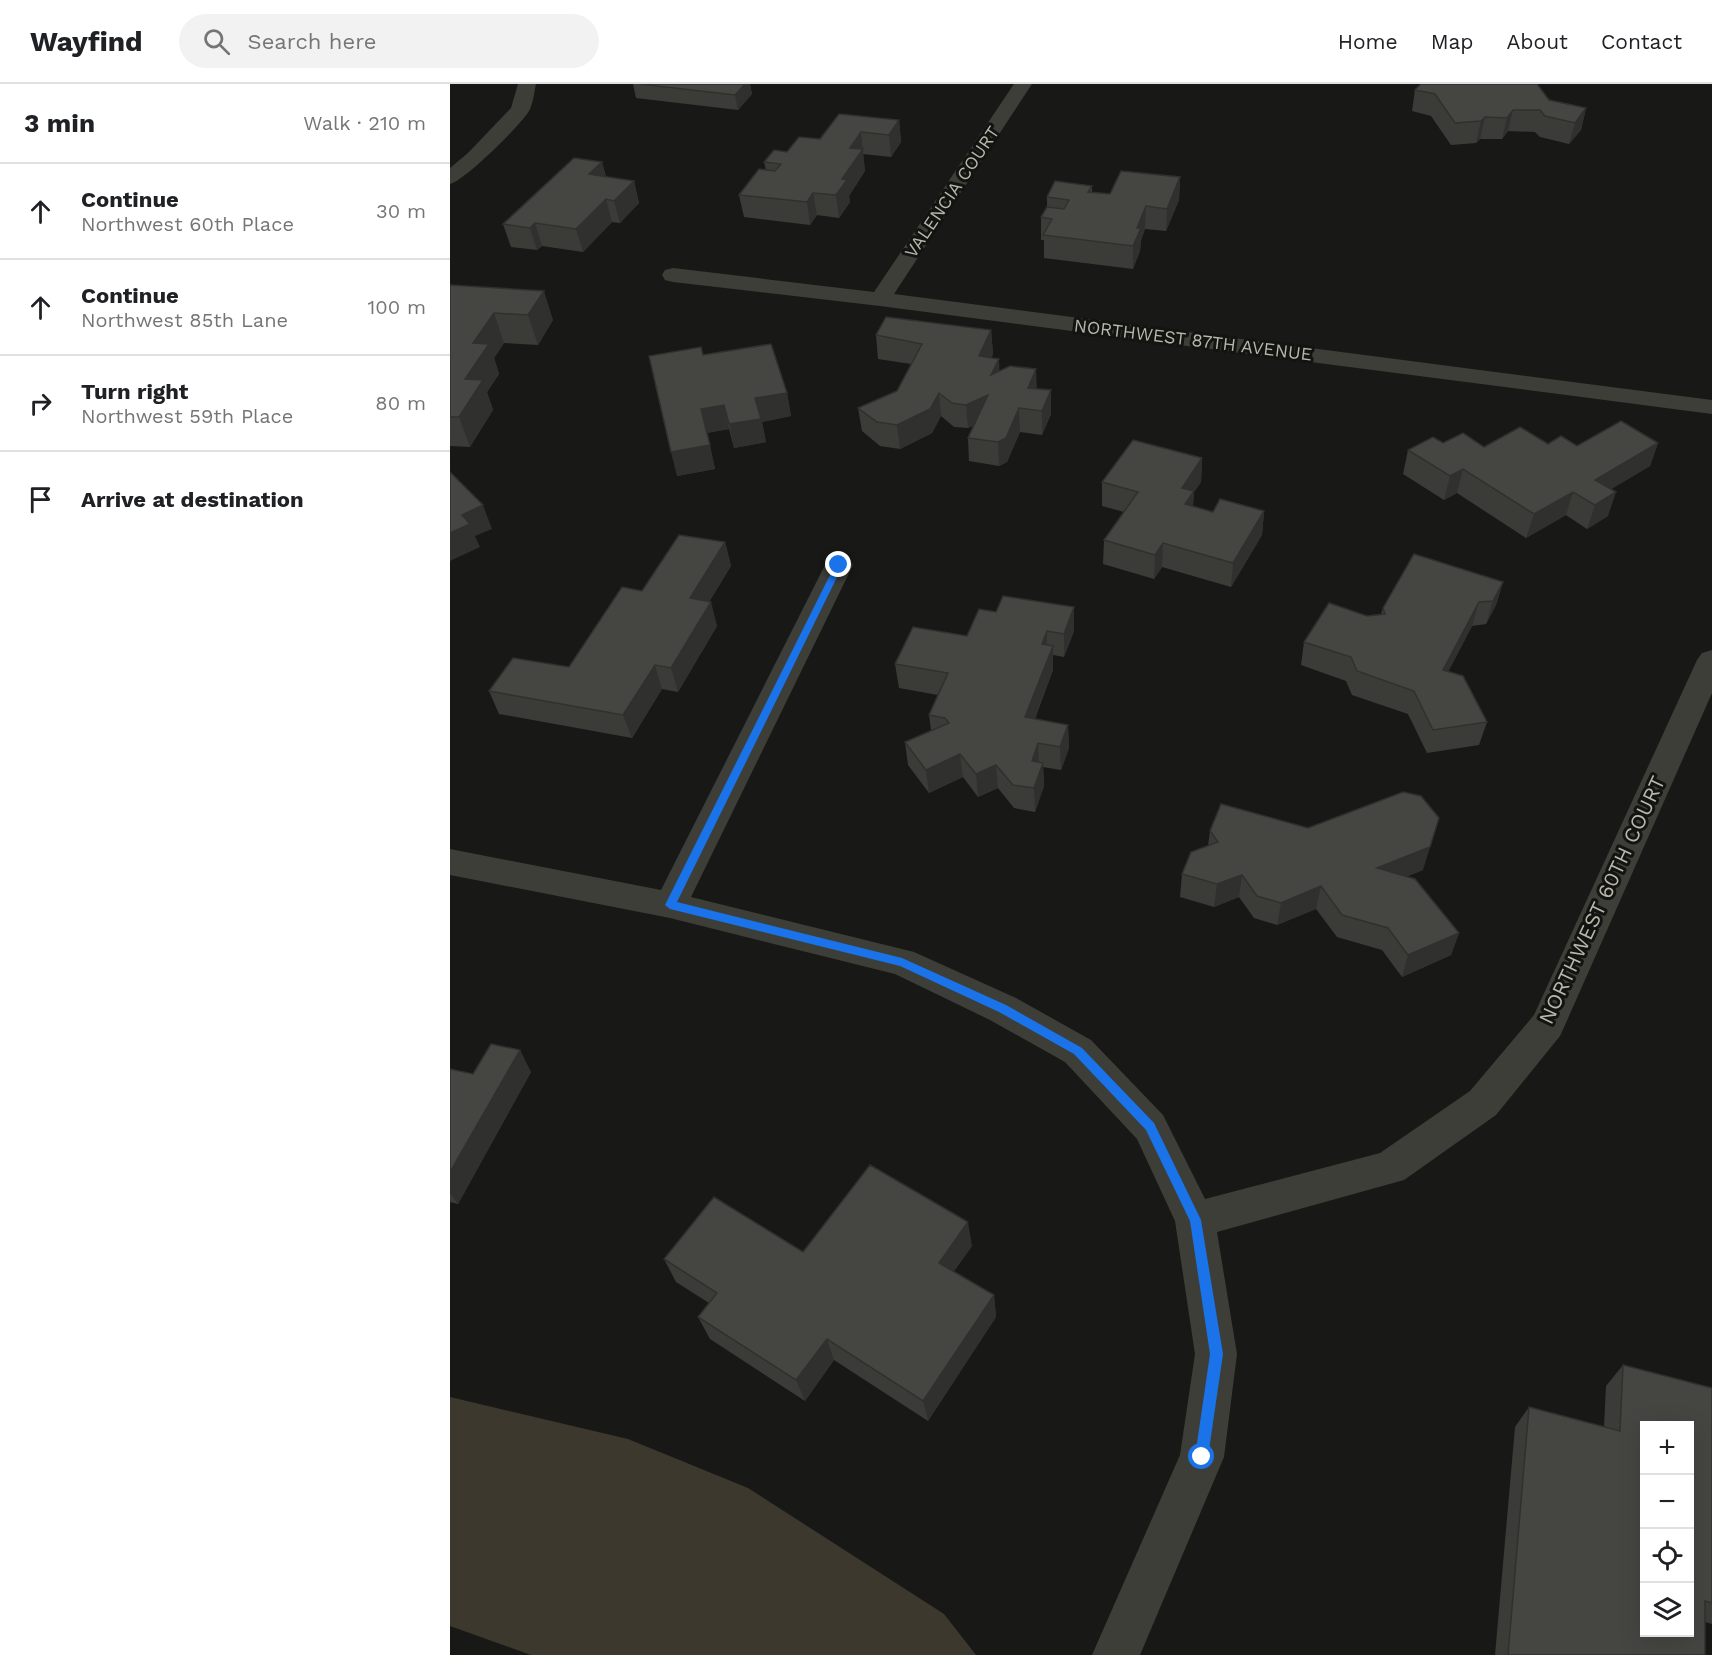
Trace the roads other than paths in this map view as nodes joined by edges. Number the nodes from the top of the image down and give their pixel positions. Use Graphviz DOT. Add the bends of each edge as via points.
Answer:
graph roads {
  1 [pos="527,84"];
  2 [pos="1023,84"];
  3 [pos="450,178"];
  4 [pos="673,275"];
  5 [pos="880,299"];
  6 [pos="1712,407"];
  7 [pos="839,565"];
  8 [pos="1712,660"];
  9 [pos="450,862"];
  10 [pos="670,905"];
  11 [pos="1195,1220"];
  12 [pos="1116,1655"];
  1 -- 3 [label="street" via="520,110"];
  2 -- 5 [label="street, VALENCIA COURT"];
  4 -- 5 [label="street, NORTHWEST 87TH AVENUE"];
  5 -- 6 [label="street, NORTHWEST 87TH AVENUE"];
  7 -- 10 [label="street"];
  8 -- 11 [label="street, NORTHWEST 60TH COURT" via="1548,1025 1483,1103 1390,1168"];
  9 -- 10 [label="street"];
  10 -- 11 [label="street" via="902,962 1003,1009 1078,1051 1150,1127"];
  11 -- 12 [label="street" via="1216,1354 1202,1457"];
}
